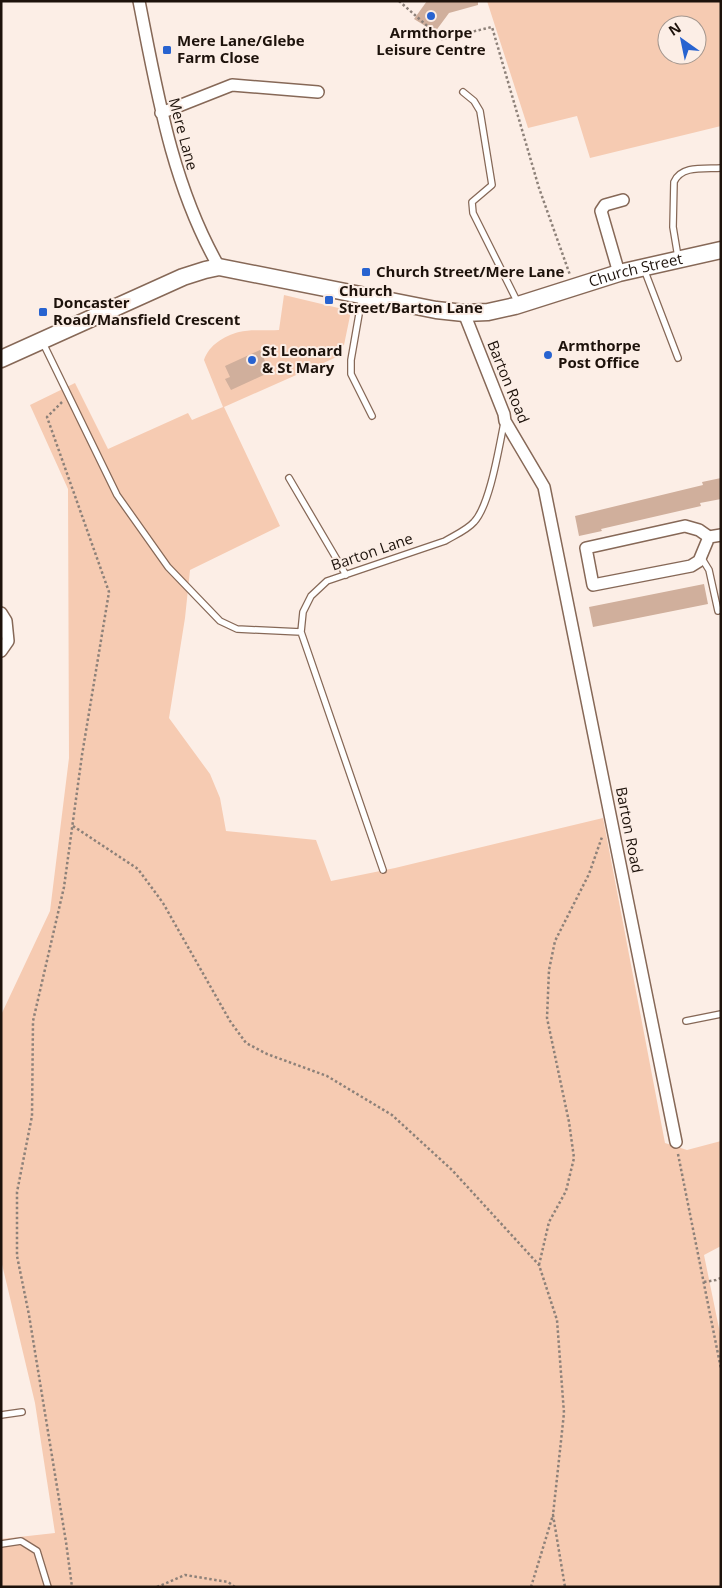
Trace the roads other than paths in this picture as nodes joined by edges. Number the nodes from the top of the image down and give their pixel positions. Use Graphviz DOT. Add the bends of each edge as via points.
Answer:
graph roads {
  1 [pos="139,1"];
  2 [pos="318,92"];
  3 [pos="463,92"];
  4 [pos="161,113"];
  5 [pos="721,168"];
  6 [pos="623,200"];
  7 [pos="721,250"];
  8 [pos="679,260"];
  9 [pos="219,267"];
  10 [pos="644,267"];
  11 [pos="619,273"];
  12 [pos="362,294"];
  13 [pos="519,305"];
  14 [pos="464,313"];
  15 [pos="42,341"];
  16 [pos="678,358"];
  17 [pos="1,359"];
  18 [pos="372,416"];
  19 [pos="505,421"];
  20 [pos="289,478"];
  21 [pos="721,535"];
  22 [pos="709,537"];
  23 [pos="701,557"];
  24 [pos="346,575"];
  25 [pos="718,611"];
  26 [pos="1,613"];
  27 [pos="302,632"];
  28 [pos="1,651"];
  29 [pos="383,870"];
  30 [pos="721,1014"];
  31 [pos="686,1021"];
  32 [pos="676,1142"];
  33 [pos="22,1412"];
  34 [pos="1,1415"];
  35 [pos="1,1544"];
  36 [pos="48,1587"];
  1 -- 4 [label="street, Mere Lane"];
  2 -- 4 [label="street" via="232,85"];
  3 -- 13 [label="lane" via="480,111 492,185 472,202 473,213"];
  4 -- 9 [label="street, Mere Lane" via="179,176 200,231"];
  5 -- 8 [label="lane" via="684,170 676,176 673,227"];
  6 -- 11 [label="street" via="605,205 601,211"];
  7 -- 8 [label="street, Church Street"];
  8 -- 10 [label="street, Church Street"];
  9 -- 12 [label="street, Church Street"];
  9 -- 15 [label="street" via="183,277"];
  10 -- 11 [label="street, Church Street"];
  10 -- 16 [label="lane"];
  11 -- 13 [label="street, Church Street"];
  12 -- 14 [label="street, Church Street"];
  12 -- 18 [label="lane" via="351,374"];
  13 -- 14 [label="street, Church Street"];
  14 -- 19 [label="street, Barton Road"];
  15 -- 17 [label="street"];
  15 -- 27 [label="lane" via="118,495 168,567 220,621 237,629"];
  19 -- 24 [label="lane, Barton Lane" via="485,503 475,521 445,541"];
  19 -- 32 [label="street, Barton Road" via="544,487"];
  20 -- 24 [label="lane"];
  21 -- 22 [label="street"];
  22 -- 23 [label="street"];
  22 -- 23 [label="street" via="685,526 586,548 593,585 691,566"];
  23 -- 25 [label="lane" via="709,570"];
  24 -- 27 [label="lane, Barton Lane" via="327,581 311,596 303,612"];
  26 -- 28 [label="street" via="7,626 8,641"];
  27 -- 29 [label="lane, Barton Lane"];
  30 -- 31 [label="lane"];
  33 -- 34 [label="lane"];
  35 -- 36 [label="lane" via="21,1541 37,1551"];
}
